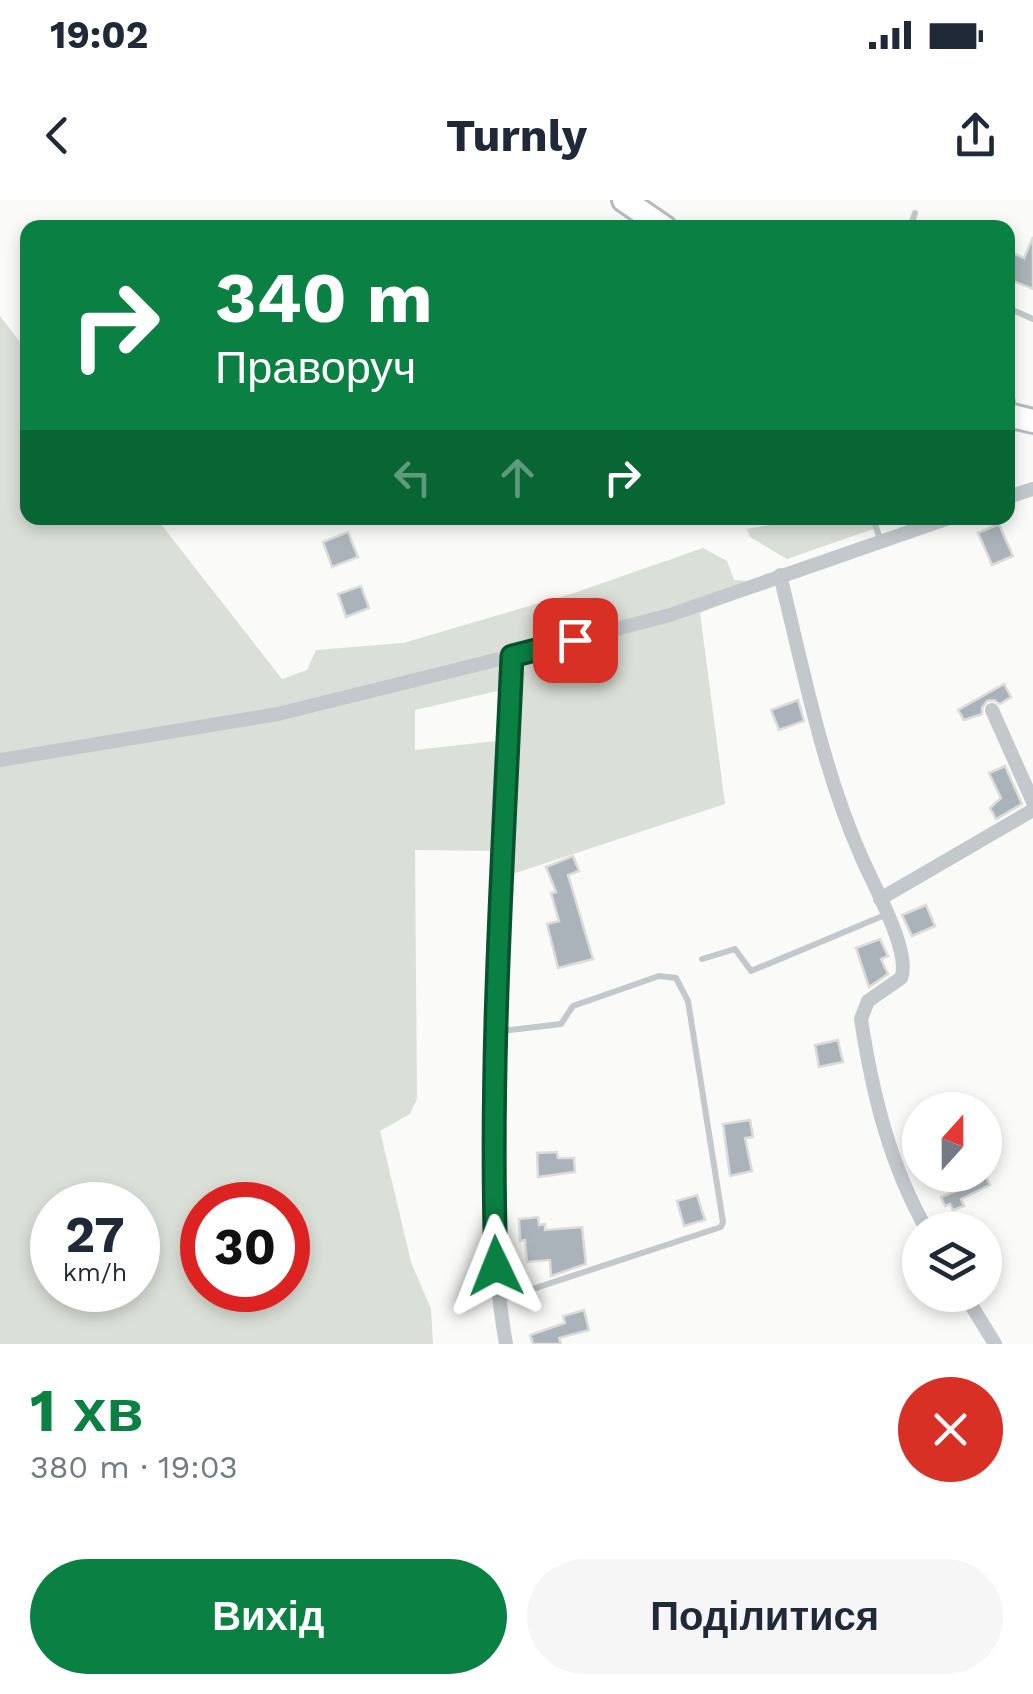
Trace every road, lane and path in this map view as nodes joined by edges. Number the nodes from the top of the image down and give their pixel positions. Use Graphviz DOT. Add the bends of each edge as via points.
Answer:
graph roads {
  1 [pos="624,200"];
  2 [pos="915,212"];
  3 [pos="653,220"];
  4 [pos="912,220"];
  5 [pos="876,525"];
  6 [pos="927,525"];
  7 [pos="881,540"];
  8 [pos="780,575"];
  9 [pos="512,656"];
  10 [pos="992,710"];
  11 [pos="0,760"];
  12 [pos="1033,802"];
  13 [pos="1033,810"];
  14 [pos="880,899"];
  15 [pos="886,914"];
  16 [pos="702,959"];
  17 [pos="494,1032"];
  18 [pos="916,1212"];
  19 [pos="498,1300"];
  20 [pos="975,1312"];
  21 [pos="506,1344"];
  22 [pos="995,1344"];
  1 -- 3 [label="main road"];
  2 -- 4 [label="lane"];
  5 -- 7 [label="lane"];
  6 -- 7 [label="street"];
  7 -- 8 [label="street"];
  8 -- 9 [label="street" via="670,615"];
  8 -- 14 [label="street" via="846,822"];
  9 -- 11 [label="street" via="278,714"];
  9 -- 17 [label="street"];
  10 -- 12 [label="street"];
  13 -- 14 [label="street"];
  14 -- 15 [label="street"];
  15 -- 16 [label="lane" via="751,971 736,949"];
  15 -- 18 [label="street" via="904,972 868,1002 862,1019 888,1144"];
  17 -- 19 [label="street"];
  17 -- 19 [label="lane" via="561,1024 573,1006 659,976 676,978 688,1001 723,1222"];
  19 -- 21 [label="street"];
  20 -- 22 [label="street"];
}
